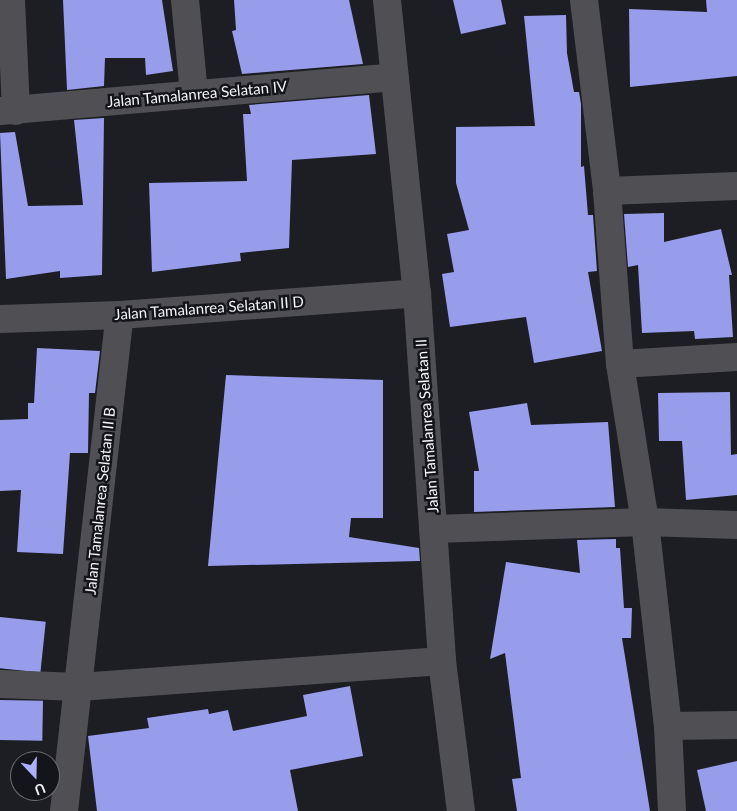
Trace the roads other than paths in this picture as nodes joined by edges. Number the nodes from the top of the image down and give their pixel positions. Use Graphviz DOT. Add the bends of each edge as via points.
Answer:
graph roads {
  1 [pos="11,0"];
  2 [pos="185,0"];
  3 [pos="387,0"];
  4 [pos="584,0"];
  5 [pos="395,77"];
  6 [pos="194,93"];
  7 [pos="8,111"];
  8 [pos="737,186"];
  9 [pos="607,191"];
  10 [pos="417,293"];
  11 [pos="120,315"];
  12 [pos="0,319"];
  13 [pos="737,357"];
  14 [pos="620,364"];
  15 [pos="645,522"];
  16 [pos="737,525"];
  17 [pos="434,529"];
  18 [pos="442,661"];
  19 [pos="0,684"];
  20 [pos="80,687"];
  21 [pos="737,725"];
  22 [pos="668,726"];
  23 [pos="64,811"];
  24 [pos="461,811"];
  25 [pos="672,811"];
  1 -- 7 [label="street"];
  2 -- 6 [label="street"];
  3 -- 5 [label="street, Jalan Tamalanrea Selatan II"];
  4 -- 9 [label="street"];
  5 -- 6 [label="street, Jalan Tamalanrea Selatan IV"];
  5 -- 10 [label="street, Jalan Tamalanrea Selatan II"];
  6 -- 7 [label="street, Jalan Tamalanrea Selatan IV"];
  8 -- 9 [label="street"];
  9 -- 14 [label="street"];
  10 -- 11 [label="street, Jalan Tamalanrea Selatan II D"];
  10 -- 17 [label="street, Jalan Tamalanrea Selatan II"];
  11 -- 12 [label="street, Jalan Tamalanrea Selatan II D"];
  11 -- 20 [label="street, Jalan Tamalanrea Selatan II B"];
  13 -- 14 [label="street"];
  14 -- 15 [label="street"];
  15 -- 16 [label="street"];
  15 -- 17 [label="street"];
  15 -- 22 [label="street"];
  17 -- 18 [label="street, Jalan Tamalanrea Selatan II"];
  18 -- 20 [label="street"];
  18 -- 24 [label="street, Jalan Tamalanrea Selatan II"];
  19 -- 20 [label="street"];
  20 -- 23 [label="street, Jalan Tamalanrea Selatan II B"];
  21 -- 22 [label="street"];
  22 -- 25 [label="street"];
}
